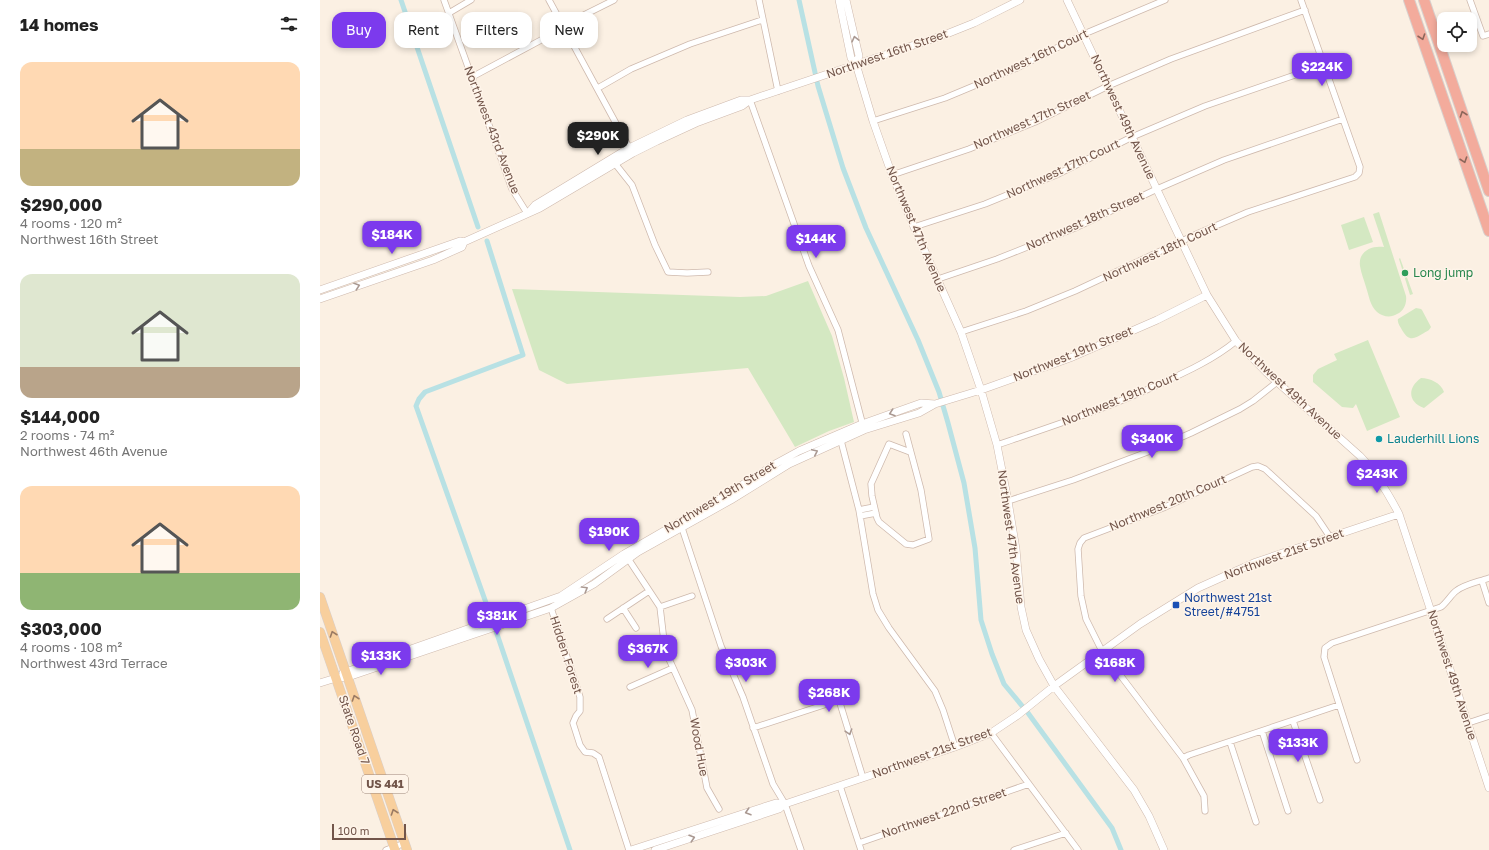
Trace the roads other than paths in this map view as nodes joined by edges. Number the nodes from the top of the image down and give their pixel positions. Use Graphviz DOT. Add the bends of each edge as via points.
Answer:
graph roads {
  1 [pos="444,0"];
  2 [pos="471,0"];
  3 [pos="550,0"];
  4 [pos="614,0"];
  5 [pos="759,0"];
  6 [pos="839,0"];
  7 [pos="846,0"];
  8 [pos="1020,0"];
  9 [pos="1067,0"];
  10 [pos="1165,0"];
  11 [pos="1301,0"];
  12 [pos="1409,0"];
  13 [pos="1424,0"];
  14 [pos="1470,0"];
  15 [pos="1305,10"];
  16 [pos="449,12"];
  17 [pos="451,12"];
  18 [pos="557,12"];
  19 [pos="590,12"];
  20 [pos="845,15"];
  21 [pos="762,20"];
  22 [pos="453,24"];
  23 [pos="1084,34"];
  24 [pos="1489,34"];
  25 [pos="540,41"];
  26 [pos="576,48"];
  27 [pos="856,64"];
  28 [pos="1324,65"];
  29 [pos="472,78"];
  30 [pos="1108,86"];
  31 [pos="598,88"];
  32 [pos="778,91"];
  33 [pos="750,100"];
  34 [pos="1343,119"];
  35 [pos="873,121"];
  36 [pos="1132,137"];
  37 [pos="631,151"];
  38 [pos="613,161"];
  39 [pos="892,175"];
  40 [pos="1157,188"];
  41 [pos="1489,191"];
  42 [pos="528,213"];
  43 [pos="914,227"];
  44 [pos="1489,231"];
  45 [pos="1182,241"];
  46 [pos="464,242"];
  47 [pos="708,272"];
  48 [pos="938,279"];
  49 [pos="324,289"];
  50 [pos="330,295"];
  51 [pos="1208,295"];
  52 [pos="320,299"];
  53 [pos="961,332"];
  54 [pos="1236,341"];
  55 [pos="1277,382"];
  56 [pos="981,390"];
  57 [pos="863,427"];
  58 [pos="906,434"];
  59 [pos="840,437"];
  60 [pos="997,445"];
  61 [pos="910,452"];
  62 [pos="1008,501"];
  63 [pos="875,510"];
  64 [pos="860,513"];
  65 [pos="1399,514"];
  66 [pos="680,524"];
  67 [pos="1330,537"];
  68 [pos="626,556"];
  69 [pos="1489,578"];
  70 [pos="1482,581"];
  71 [pos="650,591"];
  72 [pos="692,596"];
  73 [pos="320,597"];
  74 [pos="1489,603"];
  75 [pos="660,607"];
  76 [pos="551,608"];
  77 [pos="623,608"];
  78 [pos="1430,610"];
  79 [pos="606,619"];
  80 [pos="504,621"];
  81 [pos="636,628"];
  82 [pos="320,632"];
  83 [pos="1102,651"];
  84 [pos="673,668"];
  85 [pos="347,674"];
  86 [pos="336,678"];
  87 [pos="320,683"];
  88 [pos="1054,686"];
  89 [pos="630,687"];
  90 [pos="1339,705"];
  91 [pos="1489,716"];
  92 [pos="1293,721"];
  93 [pos="1468,724"];
  94 [pos="753,728"];
  95 [pos="1262,731"];
  96 [pos="990,733"];
  97 [pos="1230,742"];
  98 [pos="955,747"];
  99 [pos="1183,758"];
  100 [pos="1357,760"];
  101 [pos="863,778"];
  102 [pos="1029,784"];
  103 [pos="840,786"];
  104 [pos="1489,788"];
  105 [pos="1320,800"];
  106 [pos="785,804"];
  107 [pos="719,809"];
  108 [pos="1205,811"];
  109 [pos="1288,811"];
  110 [pos="1256,822"];
  111 [pos="1066,833"];
  112 [pos="859,843"];
  113 [pos="406,848"];
  114 [pos="392,849"];
  115 [pos="630,850"];
  116 [pos="655,850"];
  117 [pos="801,850"];
  118 [pos="861,850"];
  119 [pos="1014,850"];
  120 [pos="1078,850"];
  121 [pos="1164,850"];
  1 -- 16 [label="street, Northwest 43rd Avenue"];
  2 -- 17 [label="street"];
  3 -- 18 [label="street"];
  4 -- 19 [label="street"];
  5 -- 21 [label="street"];
  6 -- 20 [label="street, Northwest 47th Avenue"];
  7 -- 20 [label="street, Northwest 47th Avenue"];
  8 -- 27 [label="street, Northwest 16th Street" via="944,35"];
  9 -- 23 [label="street, Northwest 49th Avenue"];
  10 -- 23 [label="street, Northwest 16th Court"];
  11 -- 15 [label="street"];
  12 -- 44 [label="highway, one-way"];
  41 -- 13 [label="highway, one-way"];
  14 -- 24 [label="street" via="1483,36"];
  15 -- 28 [label="street"];
  15 -- 30 [label="street, Northwest 17th Street" via="1171,59"];
  20 -- 27 [label="street, Northwest 47th Avenue" via="851,58"];
  21 -- 31 [label="street" via="690,44 631,69"];
  21 -- 32 [label="street"];
  22 -- 29 [label="street, Northwest 43rd Avenue"];
  23 -- 30 [label="street, Northwest 49th Avenue"];
  23 -- 35 [label="street, Northwest 16th Court" via="1017,68 952,95"];
  25 -- 29 [label="street"];
  26 -- 31 [label="street"];
  27 -- 32 [label="street, Northwest 16th Street"];
  27 -- 35 [label="street, Northwest 47th Avenue"];
  28 -- 34 [label="street"];
  28 -- 36 [label="street, Northwest 17th Court" via="1205,106"];
  29 -- 42 [label="street, Northwest 43rd Avenue" via="512,189"];
  30 -- 36 [label="street, Northwest 49th Avenue"];
  30 -- 39 [label="street, Northwest 17th Street" via="1035,122 968,149"];
  31 -- 37 [label="street"];
  32 -- 33 [label="street, Northwest 16th Street"];
  33 -- 37 [label="street, Northwest 16th Street" via="742,106"];
  33 -- 57 [label="street" via="809,266 838,330"];
  34 -- 40 [label="street, Northwest 18th Street" via="1224,160"];
  34 -- 45 [label="street, Northwest 18th Court" via="1360,167 1355,177 1248,212"];
  35 -- 39 [label="street, Northwest 47th Avenue"];
  36 -- 40 [label="street, Northwest 49th Avenue"];
  36 -- 43 [label="street, Northwest 17th Court" via="1056,175 985,204"];
  37 -- 38 [label="street, Northwest 16th Street"];
  38 -- 42 [label="street, Northwest 16th Street"];
  38 -- 47 [label="street" via="632,185 668,272"];
  39 -- 43 [label="street, Northwest 47th Avenue"];
  40 -- 45 [label="street, Northwest 49th Avenue"];
  40 -- 48 [label="street, Northwest 18th Street" via="1076,228"];
  42 -- 46 [label="street, Northwest 16th Street"];
  43 -- 48 [label="street, Northwest 47th Avenue"];
  45 -- 51 [label="street, Northwest 49th Avenue"];
  45 -- 53 [label="street, Northwest 18th Court" via="1075,292"];
  46 -- 49 [label="street, Northwest 16th Street" via="460,241"];
  50 -- 46 [label="street, Northwest 16th Street, one-way" via="434,260 462,247"];
  48 -- 53 [label="street, Northwest 47th Avenue"];
  49 -- 50 [label="street"];
  50 -- 52 [label="street, Northwest 16th Street"];
  51 -- 54 [label="street, Northwest 49th Avenue"];
  51 -- 56 [label="street, Northwest 19th Street" via="1070,358"];
  53 -- 56 [label="street, Northwest 47th Avenue"];
  54 -- 55 [label="street, Northwest 49th Avenue"];
  54 -- 60 [label="street, Northwest 19th Court" via="1220,354 1124,400"];
  55 -- 62 [label="street" via="1240,409 1184,436 1073,480"];
  55 -- 65 [label="street, Northwest 49th Avenue" via="1369,465"];
  56 -- 57 [label="street, Northwest 19th Street" via="935,404 919,413"];
  56 -- 60 [label="street, Northwest 47th Avenue"];
  57 -- 59 [label="street, Northwest 19th Street"];
  58 -- 61 [label="street"];
  59 -- 64 [label="street"];
  59 -- 66 [label="street, Northwest 19th Street" via="787,461 731,500"];
  60 -- 62 [label="street, Northwest 47th Avenue"];
  61 -- 63 [label="street" via="889,444 872,484"];
  61 -- 63 [label="street" via="921,490 929,539 913,546 906,544 879,522"];
  62 -- 88 [label="street, Northwest 47th Avenue" via="1026,630"];
  63 -- 64 [label="street"];
  64 -- 98 [label="street" via="878,610 935,691"];
  65 -- 67 [label="street, Northwest 21st Street"];
  65 -- 78 [label="street, Northwest 49th Avenue"];
  66 -- 68 [label="street, Northwest 19th Street"];
  66 -- 94 [label="street" via="721,646"];
  67 -- 83 [label="street, Northwest 21st Street" via="1244,566 1203,586 1140,624"];
  67 -- 83 [label="street, Northwest 20th Court" via="1312,512 1265,468 1258,466 1163,508 1084,538 1078,549 1081,596 1086,619"];
  68 -- 71 [label="street, Wood Hue"];
  76 -- 68 [label="street, Northwest 19th Street, one-way" via="594,584"];
  68 -- 80 [label="street, Northwest 19th Street" via="561,596"];
  69 -- 70 [label="street"];
  70 -- 74 [label="street"];
  70 -- 78 [label="street" via="1461,587 1441,607"];
  71 -- 75 [label="street, Wood Hue"];
  71 -- 77 [label="street"];
  72 -- 75 [label="street"];
  85 -- 73 [label="main road, State Road 7 / US 441, one-way"];
  75 -- 84 [label="street, Wood Hue" via="665,650"];
  76 -- 80 [label="street, Northwest 19th Street"];
  76 -- 115 [label="street, Hidden Forest" via="580,697 580,711 573,723 580,745 585,752 593,752 598,757"];
  77 -- 79 [label="street"];
  77 -- 81 [label="street"];
  78 -- 90 [label="street" via="1332,643 1325,648 1324,657"];
  78 -- 93 [label="street, Northwest 49th Avenue"];
  80 -- 85 [label="street, Northwest 19th Street"];
  82 -- 86 [label="main road, State Road 7 / US 441"];
  83 -- 88 [label="street, Northwest 21st Street"];
  83 -- 99 [label="street"];
  84 -- 89 [label="street"];
  84 -- 107 [label="street, Wood Hue" via="695,718 707,788"];
  85 -- 86 [label="street, Northwest 19th Street"];
  113 -- 85 [label="main road, State Road 7 / US 441, one-way"];
  86 -- 87 [label="street, Northwest 19th Street"];
  86 -- 114 [label="main road, State Road 7 / US 441"];
  88 -- 96 [label="street, Northwest 21st Street" via="1018,715"];
  88 -- 121 [label="street, Northwest 47th Avenue" via="1134,790"];
  90 -- 92 [label="street"];
  90 -- 100 [label="street"];
  91 -- 93 [label="street"];
  92 -- 95 [label="street"];
  92 -- 105 [label="street"];
  93 -- 104 [label="street, Northwest 49th Avenue"];
  94 -- 101 [label="street, Northwest 21st Street, one-way" via="839,700"];
  94 -- 106 [label="street" via="773,784"];
  95 -- 97 [label="street"];
  95 -- 109 [label="street"];
  96 -- 98 [label="street, Northwest 21st Street"];
  96 -- 102 [label="street"];
  97 -- 99 [label="street"];
  97 -- 110 [label="street"];
  98 -- 101 [label="street, Northwest 21st Street"];
  99 -- 108 [label="street" via="1204,796"];
  101 -- 103 [label="street, Northwest 21st Street"];
  102 -- 111 [label="street"];
  102 -- 112 [label="street, Northwest 22nd Street"];
  103 -- 106 [label="street, Northwest 21st Street"];
  103 -- 112 [label="street"];
  106 -- 115 [label="street, Northwest 21st Street, one-way" via="776,803"];
  116 -- 106 [label="street, Northwest 21st Street, one-way" via="779,810"];
  106 -- 117 [label="street"];
  111 -- 119 [label="street"];
  111 -- 120 [label="street"];
  112 -- 118 [label="street"];
  113 -- 114 [label="street"];
}
